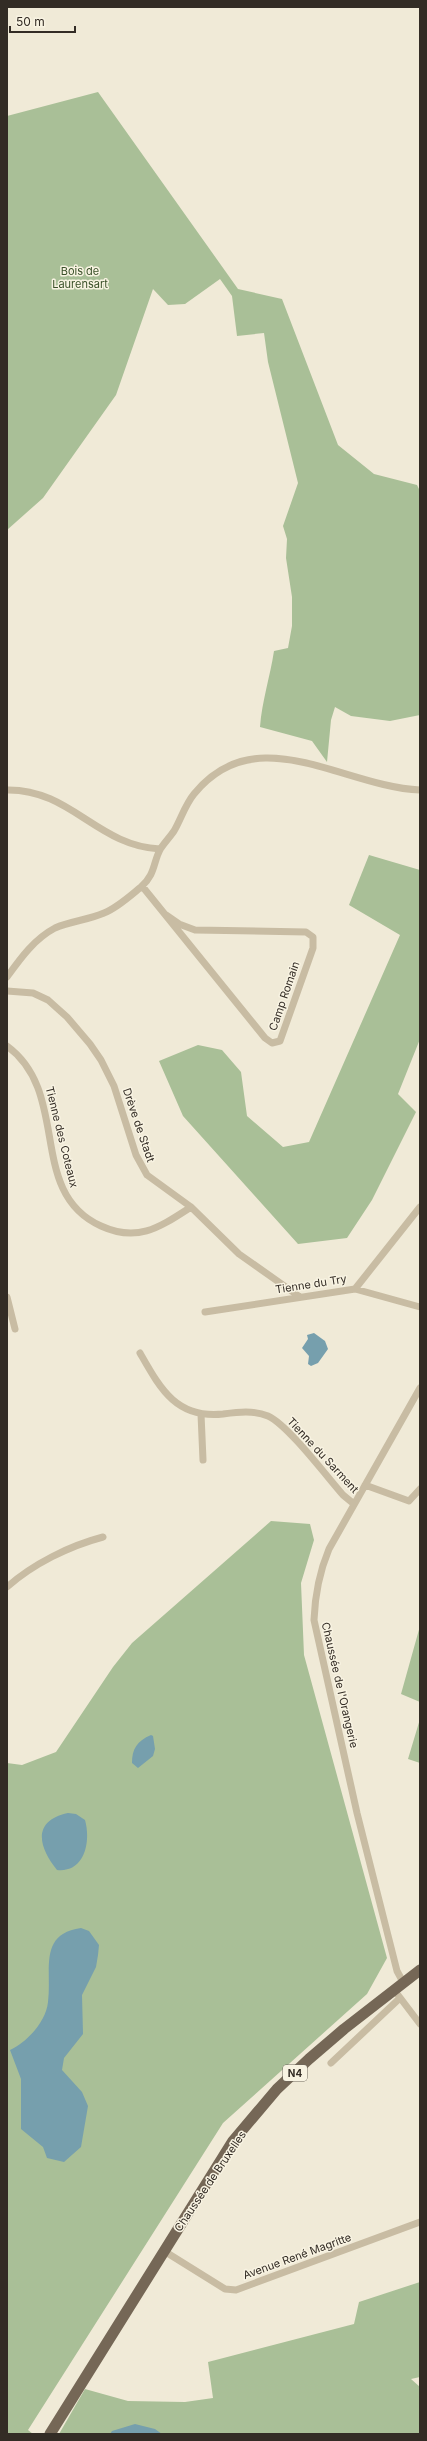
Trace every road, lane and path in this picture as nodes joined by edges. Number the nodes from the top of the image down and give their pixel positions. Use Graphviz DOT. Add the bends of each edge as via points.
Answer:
graph roads {
  1 [pos="7,790"];
  2 [pos="420,790"];
  3 [pos="160,848"];
  4 [pos="142,886"];
  5 [pos="166,915"];
  6 [pos="7,978"];
  7 [pos="7,991"];
  8 [pos="7,1046"];
  9 [pos="190,1207"];
  10 [pos="420,1207"];
  11 [pos="355,1289"];
  12 [pos="7,1297"];
  13 [pos="300,1297"];
  14 [pos="420,1307"];
  15 [pos="205,1312"];
  16 [pos="15,1329"];
  17 [pos="140,1353"];
  18 [pos="420,1388"];
  19 [pos="201,1414"];
  20 [pos="202,1460"];
  21 [pos="365,1485"];
  22 [pos="420,1489"];
  23 [pos="354,1504"];
  24 [pos="103,1537"];
  25 [pos="7,1586"];
  26 [pos="420,1970"];
  27 [pos="399,1990"];
  28 [pos="420,2024"];
  29 [pos="331,2063"];
  30 [pos="420,2222"];
  31 [pos="164,2251"];
  32 [pos="50,2434"];
  1 -- 3 [label="street" via="34,792 57,800 115,838 129,844"];
  2 -- 3 [label="street" via="382,783 297,760 246,760 225,768 201,786 190,798 173,833"];
  3 -- 4 [label="street" via="155,868"];
  4 -- 5 [label="street, Camp Romain"];
  4 -- 6 [label="street" via="106,913 70,923 48,933 30,948"];
  5 -- 5 [label="street, Camp Romain" via="265,1038 272,1043 280,1041 313,948 313,937 306,932 195,930 179,924"];
  7 -- 9 [label="street, Drève de Stadt" via="33,993 48,1000 82,1034 110,1077 143,1171 154,1182"];
  8 -- 9 [label="street, Tienne des Coteaux" via="25,1063 38,1082 62,1189 67,1200 79,1213 111,1230 135,1233 158,1228"];
  9 -- 13 [label="street, Drève de Stadt" via="239,1254"];
  10 -- 11 [label="street"];
  11 -- 13 [label="street, Tienne du Try"];
  11 -- 14 [label="street, Tienne du Try"];
  12 -- 16 [label="street"];
  13 -- 15 [label="street, Tienne du Try"];
  17 -- 19 [label="street, Tienne du Sarment" via="168,1396 184,1408"];
  18 -- 21 [label="street, Chaussée de l'Orangerie"];
  19 -- 20 [label="street"];
  19 -- 23 [label="street, Tienne du Sarment" via="252,1412 269,1417 282,1426"];
  21 -- 22 [label="street" via="409,1501"];
  21 -- 23 [label="street, Chaussée de l'Orangerie"];
  23 -- 27 [label="street, Chaussée de l'Orangerie" via="322,1566 314,1597 314,1620 366,1849 398,1971"];
  24 -- 25 [label="street" via="87,1541 29,1569"];
  26 -- 27 [label="main road, Chaussée de Bruxelles / N4"];
  27 -- 28 [label="street, Chaussée de l'Orangerie"];
  27 -- 29 [label="street"];
  27 -- 31 [label="main road, Chaussée de Bruxelles / N4" via="344,2029 277,2089 233,2142"];
  30 -- 31 [label="street, Avenue René Magritte" via="236,2290 225,2289"];
  31 -- 32 [label="main road, Chaussée de Bruxelles / N4"];
}
